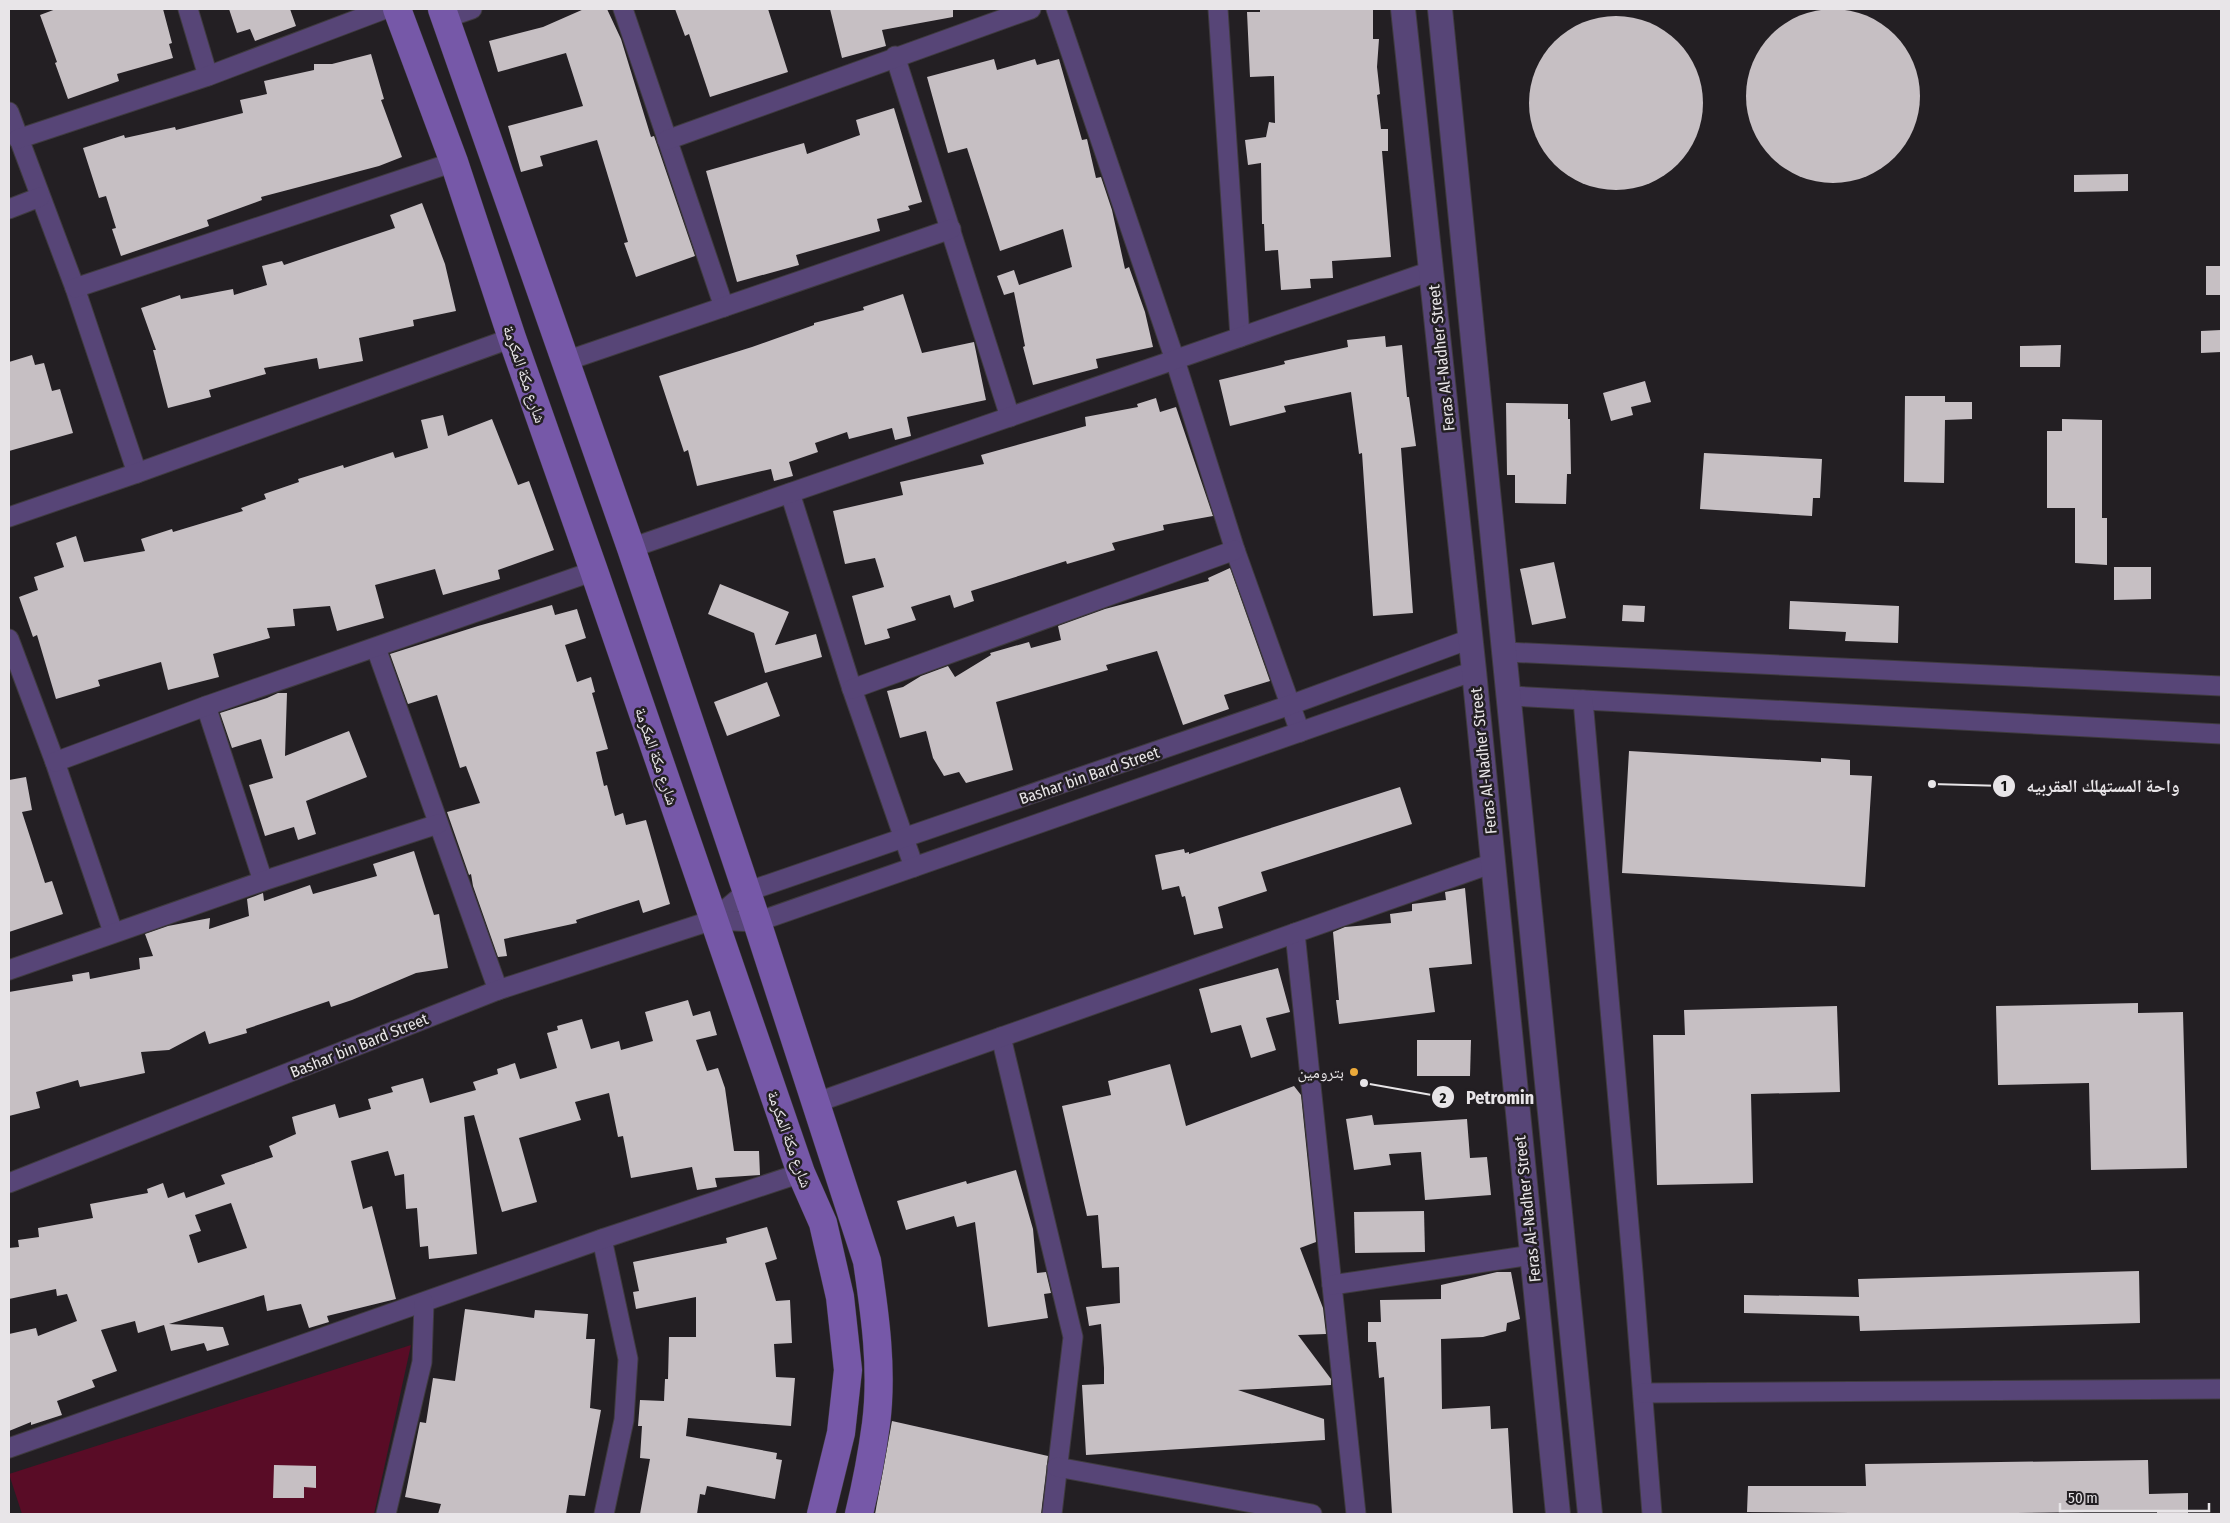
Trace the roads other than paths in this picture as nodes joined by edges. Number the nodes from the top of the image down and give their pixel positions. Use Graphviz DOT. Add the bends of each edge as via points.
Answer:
graph roads {
  1 [pos="188,9"];
  2 [pos="385,9"];
  3 [pos="397,9"];
  4 [pos="472,9"];
  5 [pos="623,9"];
  6 [pos="1031,9"];
  7 [pos="1056,9"];
  8 [pos="1218,9"];
  9 [pos="1402,9"];
  10 [pos="1440,9"];
  11 [pos="444,14"];
  12 [pos="895,56"];
  13 [pos="208,76"];
  14 [pos="9,112"];
  15 [pos="18,139"];
  16 [pos="667,140"];
  17 [pos="454,162"];
  18 [pos="40,197"];
  19 [pos="9,208"];
  20 [pos="951,229"];
  21 [pos="1431,271"];
  22 [pos="75,288"];
  23 [pos="724,307"];
  24 [pos="512,338"];
  25 [pos="1240,338"];
  26 [pos="1175,360"];
  27 [pos="566,361"];
  28 [pos="1010,417"];
  29 [pos="138,473"];
  30 [pos="790,493"];
  31 [pos="9,517"];
  32 [pos="631,548"];
  33 [pos="1236,550"];
  34 [pos="594,571"];
  35 [pos="9,640"];
  36 [pos="1470,640"];
  37 [pos="376,648"];
  38 [pos="1506,652"];
  39 [pos="1474,672"];
  40 [pos="2221,686"];
  41 [pos="852,689"];
  42 [pos="1510,696"];
  43 [pos="1583,700"];
  44 [pos="206,706"];
  45 [pos="1290,706"];
  46 [pos="1300,732"];
  47 [pos="2221,734"];
  48 [pos="54,762"];
  49 [pos="438,824"];
  50 [pos="904,839"];
  51 [pos="1493,862"];
  52 [pos="914,867"];
  53 [pos="263,881"];
  54 [pos="746,892"];
  55 [pos="713,920"];
  56 [pos="757,922"];
  57 [pos="114,932"];
  58 [pos="1295,933"];
  59 [pos="9,970"];
  60 [pos="498,990"];
  61 [pos="1001,1037"];
  62 [pos="815,1103"];
  63 [pos="801,1173"];
  64 [pos="9,1183"];
  65 [pos="602,1239"];
  66 [pos="1532,1255"];
  67 [pos="1332,1285"];
  68 [pos="424,1303"];
  69 [pos="2221,1389"];
  70 [pos="1643,1393"];
  71 [pos="9,1448"];
  72 [pos="1057,1467"];
  73 [pos="386,1514"];
  74 [pos="604,1514"];
  75 [pos="821,1514"];
  76 [pos="860,1514"];
  77 [pos="1052,1514"];
  78 [pos="1312,1514"];
  79 [pos="1356,1514"];
  80 [pos="1558,1514"];
  81 [pos="1590,1514"];
  82 [pos="1652,1514"];
  1 -- 13 [label="street"];
  2 -- 13 [label="street"];
  3 -- 17 [label="main road, شارع مكة المكرمة"];
  4 -- 11 [label="street"];
  5 -- 16 [label="street"];
  6 -- 12 [label="street"];
  7 -- 26 [label="street"];
  8 -- 25 [label="street"];
  9 -- 21 [label="street, Feras Al-Nadher Street"];
  10 -- 38 [label="street, Feras Al-Nadher Street"];
  11 -- 27 [label="main road, شارع مكة المكرمة"];
  12 -- 16 [label="street"];
  12 -- 20 [label="street"];
  13 -- 15 [label="street"];
  14 -- 15 [label="street"];
  15 -- 18 [label="street"];
  16 -- 23 [label="street"];
  17 -- 22 [label="street"];
  17 -- 24 [label="main road, شارع مكة المكرمة"];
  18 -- 19 [label="street"];
  18 -- 22 [label="street"];
  20 -- 23 [label="street"];
  20 -- 28 [label="street"];
  21 -- 25 [label="street"];
  21 -- 36 [label="street, Feras Al-Nadher Street"];
  22 -- 29 [label="street"];
  23 -- 27 [label="street"];
  24 -- 29 [label="street"];
  24 -- 34 [label="main road, شارع مكة المكرمة"];
  25 -- 26 [label="street"];
  26 -- 28 [label="street"];
  26 -- 33 [label="street"];
  27 -- 32 [label="main road, شارع مكة المكرمة"];
  28 -- 30 [label="street"];
  29 -- 31 [label="street"];
  30 -- 32 [label="street"];
  30 -- 41 [label="street"];
  32 -- 54 [label="main road, شارع مكة المكرمة"];
  33 -- 41 [label="street"];
  33 -- 45 [label="street"];
  34 -- 37 [label="street"];
  34 -- 55 [label="main road, شارع مكة المكرمة"];
  35 -- 48 [label="street"];
  36 -- 39 [label="street, Feras Al-Nadher Street"];
  36 -- 45 [label="street, Bashar bin Bard Street"];
  37 -- 44 [label="street"];
  37 -- 49 [label="street"];
  38 -- 40 [label="street"];
  38 -- 42 [label="street, Feras Al-Nadher Street"];
  39 -- 46 [label="street, Bashar bin Bard Street"];
  39 -- 51 [label="street, Feras Al-Nadher Street"];
  41 -- 50 [label="street"];
  42 -- 43 [label="street"];
  42 -- 81 [label="street, Feras Al-Nadher Street"];
  43 -- 47 [label="street"];
  43 -- 70 [label="street"];
  44 -- 48 [label="street"];
  44 -- 53 [label="street"];
  45 -- 46 [label="street"];
  45 -- 50 [label="street, Bashar bin Bard Street"];
  46 -- 52 [label="street, Bashar bin Bard Street"];
  48 -- 57 [label="street"];
  49 -- 53 [label="street"];
  49 -- 60 [label="street"];
  50 -- 52 [label="street"];
  50 -- 54 [label="street, Bashar bin Bard Street"];
  51 -- 58 [label="street"];
  51 -- 66 [label="street, Feras Al-Nadher Street"];
  52 -- 56 [label="street, Bashar bin Bard Street"];
  53 -- 57 [label="street"];
  54 -- 55 [label="street, Bashar bin Bard Street"];
  54 -- 56 [label="main road, شارع مكة المكرمة"];
  55 -- 56 [label="street, Bashar bin Bard Street"];
  55 -- 60 [label="street, Bashar bin Bard Street"];
  55 -- 63 [label="main road, شارع مكة المكرمة"];
  56 -- 62 [label="main road, شارع مكة المكرمة"];
  57 -- 59 [label="street"];
  58 -- 61 [label="street"];
  58 -- 67 [label="street"];
  60 -- 64 [label="street, Bashar bin Bard Street"];
  61 -- 62 [label="street"];
  61 -- 72 [label="street" via="1072,1337"];
  62 -- 76 [label="main road, شارع مكة المكرمة" via="867,1261 873,1302 878,1368 876,1423"];
  63 -- 65 [label="street"];
  63 -- 75 [label="main road, شارع مكة المكرمة" via="823,1223 840,1297 848,1370 841,1433"];
  65 -- 68 [label="street"];
  65 -- 74 [label="street" via="628,1359 624,1420"];
  66 -- 67 [label="street"];
  66 -- 80 [label="street, Feras Al-Nadher Street"];
  67 -- 79 [label="street"];
  68 -- 71 [label="street"];
  68 -- 73 [label="street" via="422,1362"];
  69 -- 70 [label="street"];
  70 -- 82 [label="street"];
  72 -- 77 [label="street"];
  72 -- 78 [label="street"];
}
